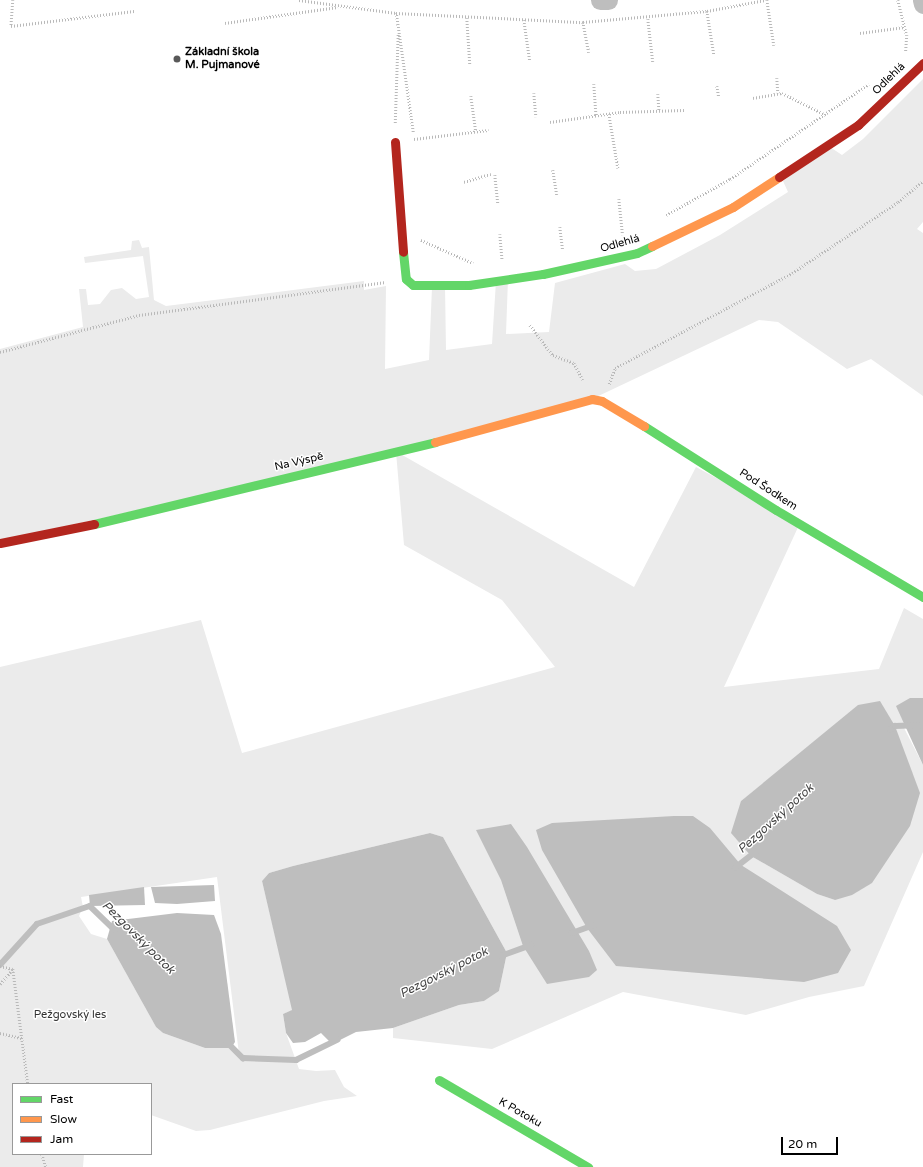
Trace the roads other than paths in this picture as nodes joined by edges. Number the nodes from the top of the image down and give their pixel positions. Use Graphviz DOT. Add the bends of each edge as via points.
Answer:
graph roads {
  1 [pos="600,0"];
  2 [pos="608,0"];
  3 [pos="922,0"];
  4 [pos="923,4"];
  5 [pos="923,63"];
  6 [pos="395,142"];
  7 [pos="602,401"];
  8 [pos="0,542"];
  9 [pos="923,597"];
  10 [pos="439,1080"];
  11 [pos="588,1167"];
  1 -- 2 [label="street"];
  3 -- 4 [label="street"];
  5 -- 6 [label="street, Odlehlá" via="858,126 733,207 637,253 544,274 469,285 432,287 413,285 406,279 400,231"];
  7 -- 8 [label="street, Na Výspě" via="592,398 456,437 75,528"];
  7 -- 9 [label="street, Pod Šodkem" via="696,456 776,510"];
  10 -- 11 [label="street, K Potoku"];
}
